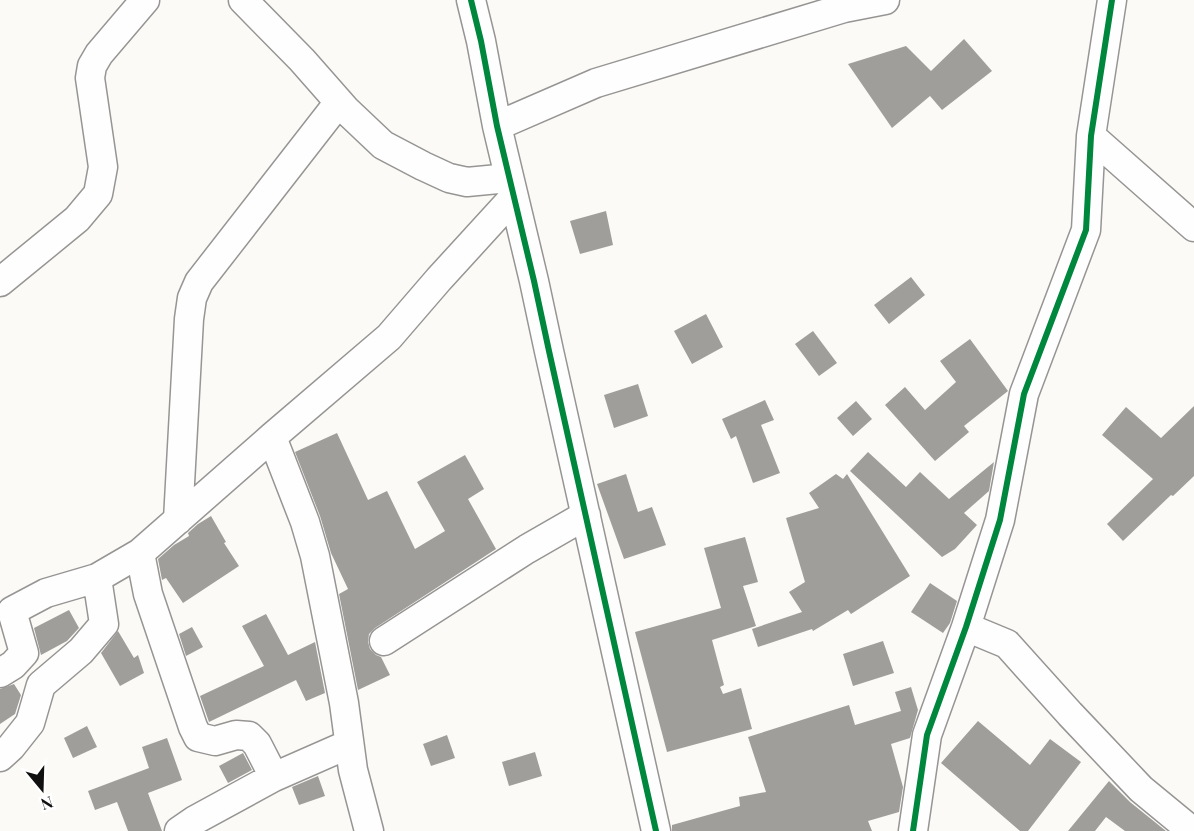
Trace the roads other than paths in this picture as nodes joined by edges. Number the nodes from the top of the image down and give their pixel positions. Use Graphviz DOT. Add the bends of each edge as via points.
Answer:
graph roads {
  1 [pos="145,0"];
  2 [pos="243,0"];
  3 [pos="471,0"];
  4 [pos="885,0"];
  5 [pos="1112,0"];
  6 [pos="843,4"];
  7 [pos="339,102"];
  8 [pos="497,126"];
  9 [pos="1091,136"];
  10 [pos="512,188"];
  11 [pos="1194,227"];
  12 [pos="0,282"];
  13 [pos="272,437"];
  14 [pos="586,515"];
  15 [pos="178,520"];
  16 [pos="140,553"];
  17 [pos="97,578"];
  18 [pos="966,627"];
  19 [pos="384,641"];
  20 [pos="0,673"];
  21 [pos="349,744"];
  22 [pos="0,757"];
  23 [pos="274,777"];
  24 [pos="179,831"];
  25 [pos="369,831"];
  26 [pos="656,831"];
  27 [pos="913,831"];
  28 [pos="1192,831"];
  1 -- 12 [label="street" via="92,66 90,78 103,166 98,194 77,219"];
  2 -- 7 [label="street"];
  3 -- 8 [label="street"];
  4 -- 6 [label="street"];
  5 -- 9 [label="street"];
  6 -- 8 [label="street" via="596,83"];
  7 -- 10 [label="street" via="383,145 423,166 449,178"];
  7 -- 15 [label="street" via="199,282 192,298"];
  8 -- 10 [label="street"];
  9 -- 11 [label="street"];
  9 -- 18 [label="street" via="1086,230 1024,394 1000,520"];
  10 -- 13 [label="street" via="389,337"];
  10 -- 14 [label="street"];
  13 -- 15 [label="street"];
  13 -- 21 [label="street" via="315,556"];
  14 -- 19 [label="street"];
  14 -- 26 [label="street"];
  15 -- 16 [label="street"];
  16 -- 17 [label="street"];
  16 -- 23 [label="street" via="152,604 198,737 215,741 249,736"];
  17 -- 20 [label="street" via="46,593 12,611 24,653"];
  17 -- 22 [label="street" via="104,624 81,651 41,685 30,723"];
  18 -- 27 [label="street" via="927,735"];
  18 -- 28 [label="street" via="1007,644 1141,789"];
  21 -- 23 [label="street"];
  21 -- 25 [label="street"];
  23 -- 24 [label="street"];
}
